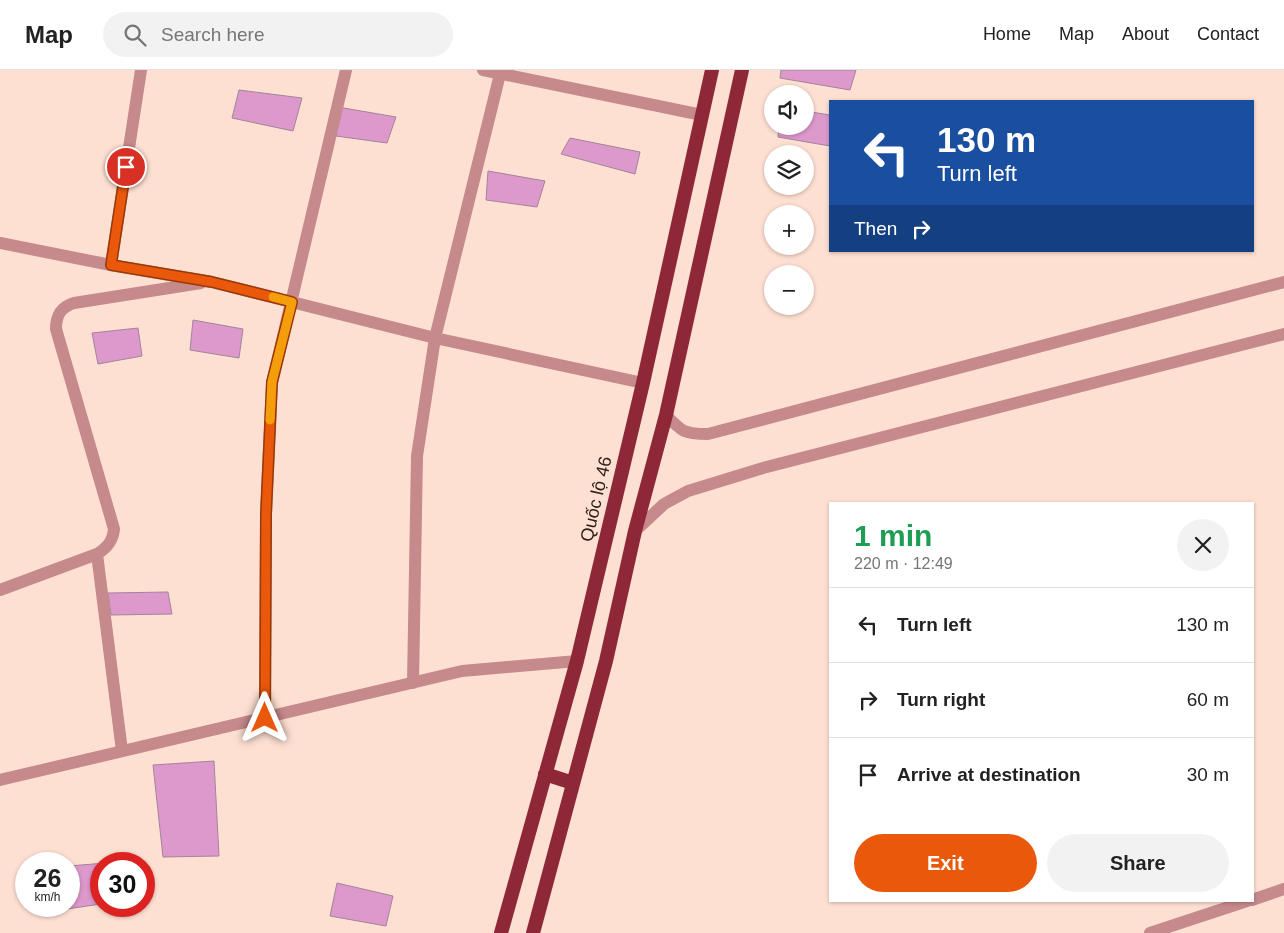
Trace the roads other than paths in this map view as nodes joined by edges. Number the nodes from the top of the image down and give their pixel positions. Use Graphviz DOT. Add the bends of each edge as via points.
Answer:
graph roads {
  1 [pos="142,70"];
  2 [pos="346,70"];
  3 [pos="483,70"];
  4 [pos="712,70"];
  5 [pos="742,70"];
  6 [pos="500,72"];
  7 [pos="702,115"];
  8 [pos="0,243"];
  9 [pos="111,265"];
  10 [pos="212,282"];
  11 [pos="1284,282"];
  12 [pos="292,302"];
  13 [pos="1284,334"];
  14 [pos="435,338"];
  15 [pos="643,383"];
  16 [pos="666,415"];
  17 [pos="635,531"];
  18 [pos="97,554"];
  19 [pos="0,590"];
  20 [pos="577,661"];
  21 [pos="413,683"];
  22 [pos="265,718"];
  23 [pos="122,751"];
  24 [pos="545,774"];
  25 [pos="0,780"];
  26 [pos="573,783"];
  27 [pos="1284,889"];
  28 [pos="1254,899"];
  29 [pos="1244,902"];
  30 [pos="501,933"];
  31 [pos="533,933"];
  32 [pos="1150,933"];
  1 -- 9 [label="street"];
  2 -- 12 [label="street"];
  3 -- 6 [label="street"];
  4 -- 7 [label="highway, Quốc lộ 46"];
  5 -- 16 [label="highway"];
  6 -- 7 [label="street"];
  6 -- 14 [label="street"];
  7 -- 15 [label="highway, Quốc lộ 46"];
  8 -- 9 [label="street"];
  9 -- 10 [label="street"];
  10 -- 12 [label="street"];
  10 -- 18 [label="street" via="74,303 60,310 56,329 114,529 112,541"];
  11 -- 16 [label="street" via="708,434 682,432"];
  12 -- 14 [label="street"];
  12 -- 22 [label="street" via="272,382 266,514"];
  13 -- 17 [label="street" via="763,468 688,491 664,504"];
  14 -- 15 [label="street"];
  14 -- 21 [label="street" via="417,456"];
  15 -- 20 [label="highway, Quốc lộ 46"];
  16 -- 17 [label="highway"];
  17 -- 26 [label="highway" via="606,661"];
  18 -- 19 [label="street"];
  18 -- 23 [label="street"];
  20 -- 21 [label="street" via="462,671"];
  20 -- 24 [label="highway, Quốc lộ 46"];
  21 -- 22 [label="street"];
  22 -- 23 [label="street"];
  23 -- 25 [label="street"];
  24 -- 26 [label="highway"];
  24 -- 30 [label="highway, Quốc lộ 46"];
  26 -- 31 [label="highway"];
  27 -- 28 [label="street"];
  29 -- 32 [label="street"];
}
